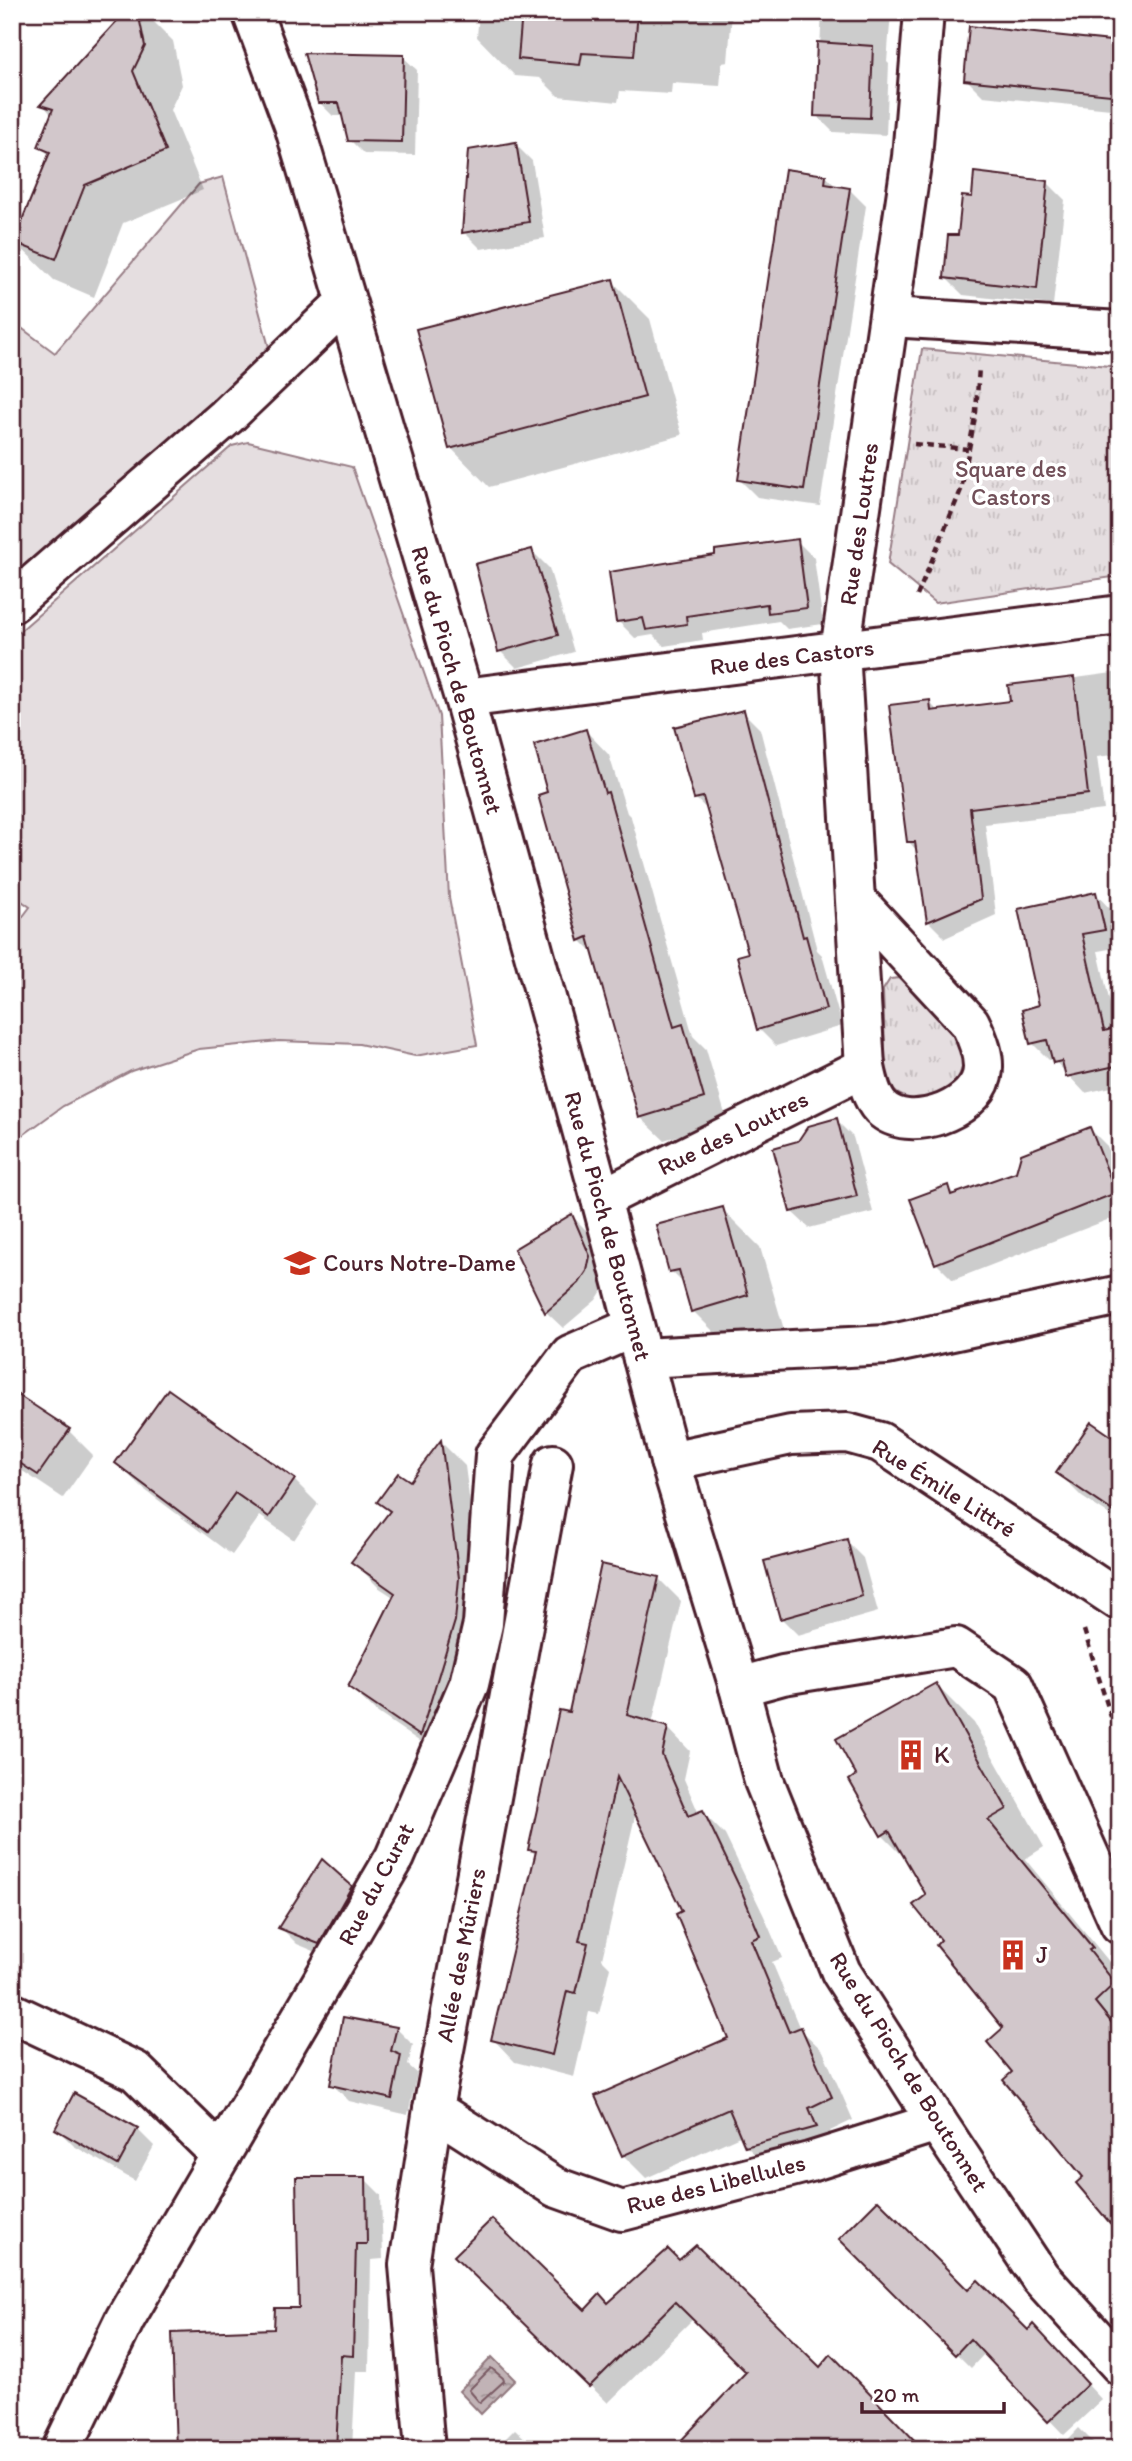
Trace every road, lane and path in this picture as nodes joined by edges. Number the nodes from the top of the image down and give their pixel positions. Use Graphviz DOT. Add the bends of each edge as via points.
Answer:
graph roads {
  1 [pos="252,12"];
  2 [pos="924,12"];
  3 [pos="346,302"];
  4 [pos="890,317"];
  5 [pos="983,323"];
  6 [pos="1120,331"];
  7 [pos="871,439"];
  8 [pos="968,449"];
  9 [pos="12,603"];
  10 [pos="1120,615"];
  11 [pos="901,643"];
  12 [pos="840,651"];
  13 [pos="464,698"];
  14 [pos="855,899"];
  15 [pos="865,1067"];
  16 [pos="601,1199"];
  17 [pos="1120,1295"];
  18 [pos="638,1343"];
  19 [pos="670,1461"];
  20 [pos="553,1464"];
  21 [pos="1073,1571"];
  22 [pos="1120,1601"];
  23 [pos="739,1686"];
  24 [pos="1120,1746"];
  25 [pos="1120,1924"];
  26 [pos="12,2013"];
  27 [pos="433,2109"];
  28 [pos="937,2122"];
  29 [pos="221,2155"];
  30 [pos="1120,2365"];
  31 [pos="62,2449"];
  32 [pos="425,2449"];
  1 -- 3 [label="street, Rue du Pioch de Boutonnet" via="293,125"];
  2 -- 4 [label="street, Rue des Loutres" via="912,157"];
  3 -- 9 [label="street" via="226,416"];
  3 -- 13 [label="street, Rue du Pioch de Boutonnet"];
  4 -- 5 [label="street"];
  4 -- 7 [label="street, Rue des Loutres"];
  5 -- 6 [label="street"];
  5 -- 8 [label="path" via="976,412"];
  7 -- 8 [label="path"];
  7 -- 12 [label="street, Rue des Loutres"];
  8 -- 11 [label="path" via="961,490"];
  10 -- 11 [label="street, Rue des Castors"];
  11 -- 12 [label="street, Rue des Castors"];
  12 -- 13 [label="street, Rue des Castors"];
  12 -- 14 [label="street, Rue des Loutres"];
  13 -- 16 [label="street, Rue du Pioch de Boutonnet"];
  14 -- 15 [label="street, Rue des Loutres"];
  14 -- 15 [label="street, Rue des Loutres" via="970,1023 979,1040 982,1075 976,1090 962,1102 948,1111 915,1119 880,1107"];
  15 -- 16 [label="street, Rue des Loutres"];
  16 -- 18 [label="street, Rue du Pioch de Boutonnet"];
  17 -- 18 [label="street" via="887,1345"];
  18 -- 19 [label="street, Rue du Pioch de Boutonnet"];
  18 -- 29 [label="street, Rue du Curat" via="570,1355 495,1455 483,1624 469,1684 395,1857"];
  19 -- 21 [label="street, Rue Émile Littré" via="791,1435 847,1433 880,1442"];
  19 -- 23 [label="street, Rue du Pioch de Boutonnet"];
  20 -- 27 [label="street, Allée des Mûriers"];
  21 -- 22 [label="street, Rue Émile Littré"];
  21 -- 24 [label="path" via="1086,1639"];
  23 -- 25 [label="street" via="956,1647 1013,1685"];
  23 -- 28 [label="street, Rue du Pioch de Boutonnet" via="764,1781 841,1972"];
  26 -- 29 [label="street" via="135,2071"];
  27 -- 28 [label="street, Rue des Libellules" via="555,2187 622,2211 810,2162"];
  27 -- 32 [label="street, Allée des Mûriers" via="410,2265"];
  28 -- 30 [label="street, Rue du Pioch de Boutonnet" via="1040,2277"];
  29 -- 31 [label="street, Rue du Curat" via="125,2319"];
}
